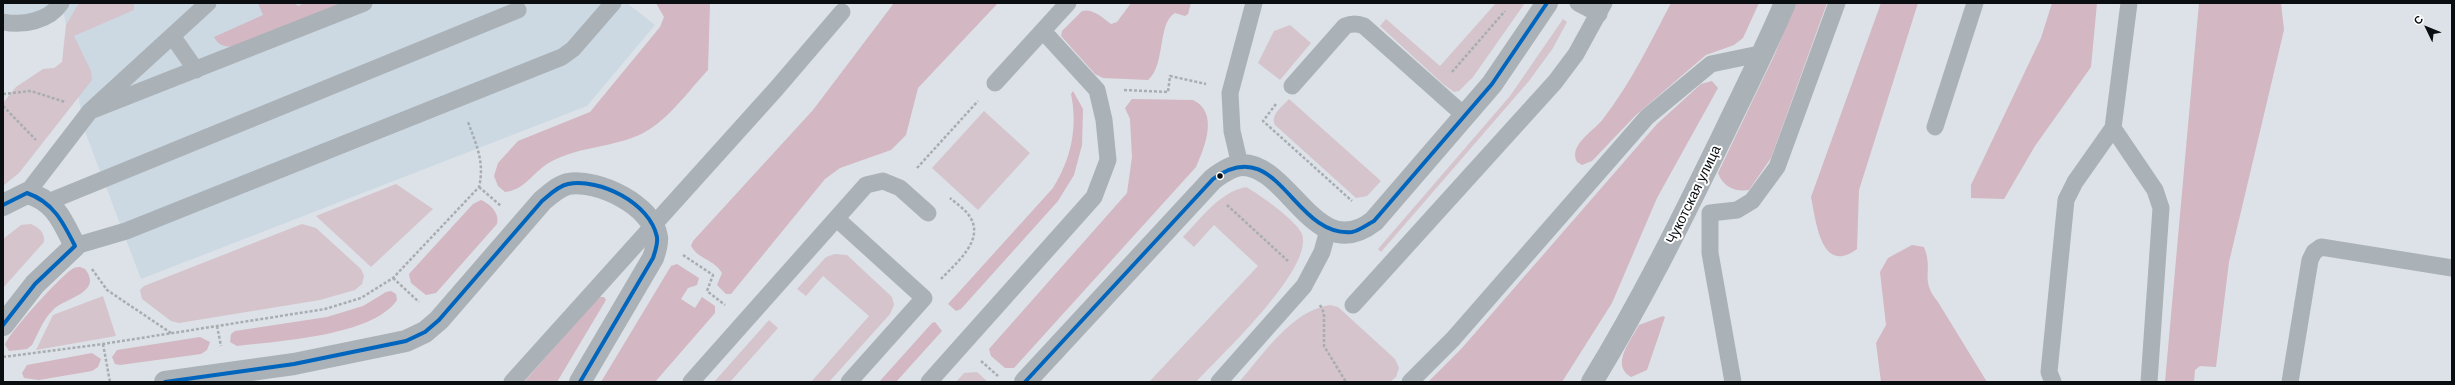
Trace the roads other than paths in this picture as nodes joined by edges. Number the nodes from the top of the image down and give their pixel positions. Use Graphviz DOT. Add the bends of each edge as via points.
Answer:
graph roads {
  1 [pos="61,3"];
  2 [pos="208,3"];
  3 [pos="364,3"];
  4 [pos="613,3"];
  5 [pos="1068,3"];
  6 [pos="1254,3"];
  7 [pos="1547,3"];
  8 [pos="1578,3"];
  9 [pos="1785,3"];
  10 [pos="1837,3"];
  11 [pos="1975,3"];
  12 [pos="2129,3"];
  13 [pos="1601,8"];
  14 [pos="518,10"];
  15 [pos="842,12"];
  16 [pos="3,22"];
  17 [pos="1043,31"];
  18 [pos="173,37"];
  19 [pos="1764,53"];
  20 [pos="196,70"];
  21 [pos="995,83"];
  22 [pos="1292,86"];
  23 [pos="90,111"];
  24 [pos="1465,116"];
  25 [pos="1935,127"];
  26 [pos="2113,128"];
  27 [pos="1240,165"];
  28 [pos="27,192"];
  29 [pos="48,202"];
  30 [pos="3,205"];
  31 [pos="1689,208"];
  32 [pos="928,214"];
  33 [pos="1710,214"];
  34 [pos="837,218"];
  35 [pos="1328,230"];
  36 [pos="655,232"];
  37 [pos="75,246"];
  38 [pos="2452,268"];
  39 [pos="1353,305"];
  40 [pos="3,325"];
  41 [pos="165,382"];
  42 [pos="512,382"];
  43 [pos="580,382"];
  44 [pos="691,382"];
  45 [pos="849,382"];
  46 [pos="929,382"];
  47 [pos="1025,382"];
  48 [pos="1219,382"];
  49 [pos="1410,382"];
  50 [pos="1592,382"];
  51 [pos="1733,382"];
  52 [pos="2053,382"];
  53 [pos="2149,382"];
  54 [pos="2290,382"];
  1 -- 16 [label="lane" via="42,19 16,25"];
  2 -- 18 [label="lane"];
  3 -- 20 [label="lane"];
  4 -- 37 [label="lane" via="573,49 562,57 126,231"];
  5 -- 17 [label="lane"];
  6 -- 27 [label="lane" via="1230,93 1232,131"];
  7 -- 24 [label="street" via="1492,84"];
  8 -- 13 [label="lane"];
  9 -- 19 [label="street, Чукотская улица"];
  10 -- 33 [label="lane" via="1777,167 1752,201 1737,210"];
  11 -- 25 [label="lane"];
  12 -- 26 [label="lane"];
  13 -- 39 [label="lane" via="1576,54 1555,82"];
  14 -- 29 [label="lane"];
  15 -- 36 [label="lane"];
  17 -- 21 [label="lane"];
  17 -- 46 [label="lane" via="1097,90 1104,120 1108,160 1094,198"];
  18 -- 20 [label="lane"];
  18 -- 23 [label="lane"];
  19 -- 31 [label="street, Чукотская улица"];
  19 -- 49 [label="lane" via="1711,64 1647,117 1453,339"];
  20 -- 23 [label="lane"];
  22 -- 24 [label="lane" via="1345,26 1352,23 1364,26"];
  23 -- 28 [label="lane"];
  24 -- 35 [label="street" via="1374,222 1363,230 1348,234"];
  26 -- 52 [label="lane" via="2075,182 2066,200 2049,372"];
  26 -- 53 [label="lane" via="2155,190 2161,208"];
  27 -- 35 [label="street" via="1254,167 1267,176"];
  27 -- 47 [label="street" via="1227,170 1206,186"];
  28 -- 29 [label="street"];
  28 -- 30 [label="street"];
  29 -- 37 [label="street" via="56,211"];
  31 -- 33 [label="lane"];
  31 -- 50 [label="street, Чукотская улица" via="1630,320"];
  32 -- 34 [label="lane" via="900,188 883,181 866,185"];
  33 -- 51 [label="lane" via="1710,253"];
  34 -- 44 [label="lane"];
  34 -- 45 [label="lane" via="924,298"];
  35 -- 48 [label="lane" via="1322,252 1306,283"];
  36 -- 41 [label="street" via="642,211 619,195 587,184 568,184 542,200 439,320 424,332 406,341 294,364"];
  36 -- 42 [label="lane"];
  36 -- 43 [label="street" via="653,258"];
  37 -- 40 [label="street" via="35,284"];
  38 -- 54 [label="lane" via="2321,247 2314,252 2310,260"];
}
